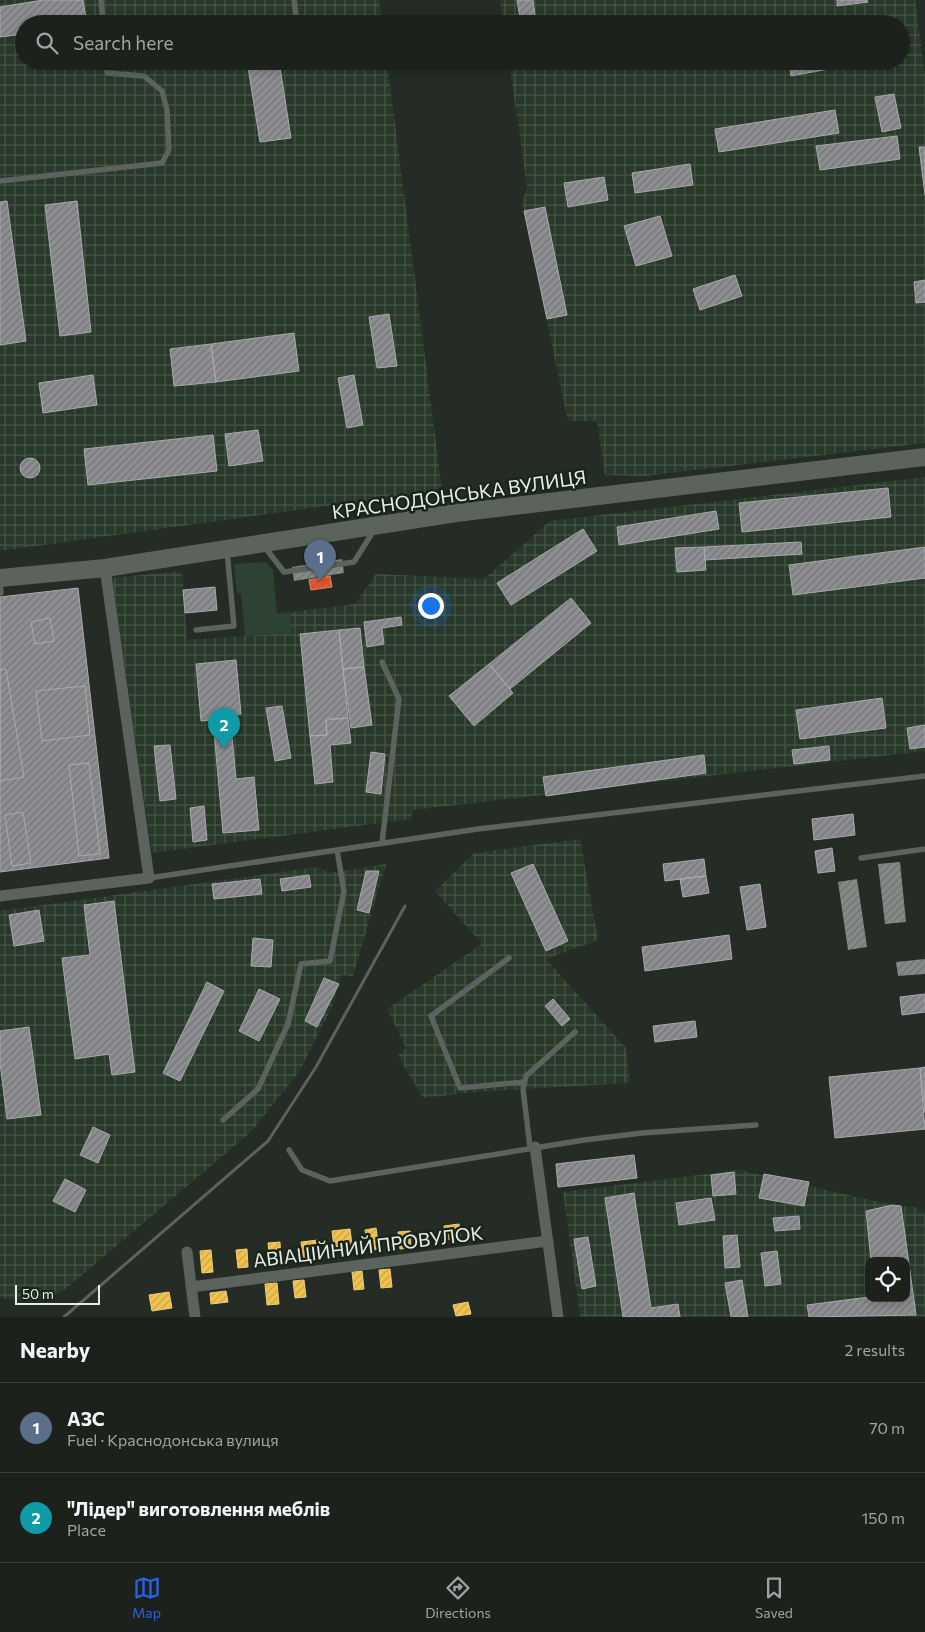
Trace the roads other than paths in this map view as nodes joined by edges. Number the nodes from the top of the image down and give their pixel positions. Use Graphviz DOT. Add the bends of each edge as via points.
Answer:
graph roads {
  1 [pos="101,0"];
  2 [pos="294,0"];
  3 [pos="102,15"];
  4 [pos="296,15"];
  5 [pos="107,70"];
  6 [pos="0,181"];
  7 [pos="925,457"];
  8 [pos="376,527"];
  9 [pos="263,544"];
  10 [pos="227,549"];
  11 [pos="105,568"];
  12 [pos="0,583"];
  13 [pos="196,630"];
  14 [pos="382,662"];
  15 [pos="925,776"];
  16 [pos="382,843"];
  17 [pos="925,849"];
  18 [pos="337,850"];
  19 [pos="861,858"];
  20 [pos="149,878"];
  21 [pos="0,896"];
  22 [pos="509,958"];
  23 [pos="575,1032"];
  24 [pos="524,1082"];
  25 [pos="223,1120"];
  26 [pos="756,1125"];
  27 [pos="533,1147"];
  28 [pos="289,1150"];
  29 [pos="548,1241"];
  30 [pos="187,1252"];
  31 [pos="191,1287"];
  32 [pos="195,1317"];
  33 [pos="558,1317"];
  1 -- 3 [label="lane"];
  2 -- 4 [label="lane"];
  5 -- 6 [label="lane" via="107,73 144,76 162,91 168,110 169,150 162,163"];
  7 -- 8 [label="main road, КРАСНОДОНСЬКА ВУЛИЦЯ" via="456,513"];
  8 -- 9 [label="main road, КРАСНОДОНСЬКА ВУЛИЦЯ"];
  8 -- 9 [label="lane" via="354,562 284,572"];
  9 -- 10 [label="main road, КРАСНОДОНСЬКА ВУЛИЦЯ"];
  10 -- 11 [label="main road, КРАСНОДОНСЬКА ВУЛИЦЯ"];
  10 -- 13 [label="lane" via="234,626"];
  11 -- 12 [label="main road, КРАСНОДОНСЬКА ВУЛИЦЯ"];
  11 -- 20 [label="street"];
  14 -- 16 [label="lane" via="399,699"];
  15 -- 16 [label="lane"];
  16 -- 18 [label="lane"];
  17 -- 19 [label="lane"];
  18 -- 20 [label="lane"];
  18 -- 25 [label="lane" via="344,891 330,961 302,964 288,1024 258,1088"];
  20 -- 21 [label="street"];
  22 -- 24 [label="lane" via="431,1016 460,1088"];
  23 -- 24 [label="lane" via="526,1076"];
  24 -- 27 [label="lane" via="522,1089"];
  26 -- 27 [label="lane" via="642,1133"];
  27 -- 28 [label="lane" via="330,1181 302,1170"];
  27 -- 29 [label="street"];
  29 -- 31 [label="street, АВІАЦІЙНИЙ ПРОВУЛОК"];
  29 -- 33 [label="street"];
  30 -- 31 [label="street"];
  31 -- 32 [label="street"];
}
